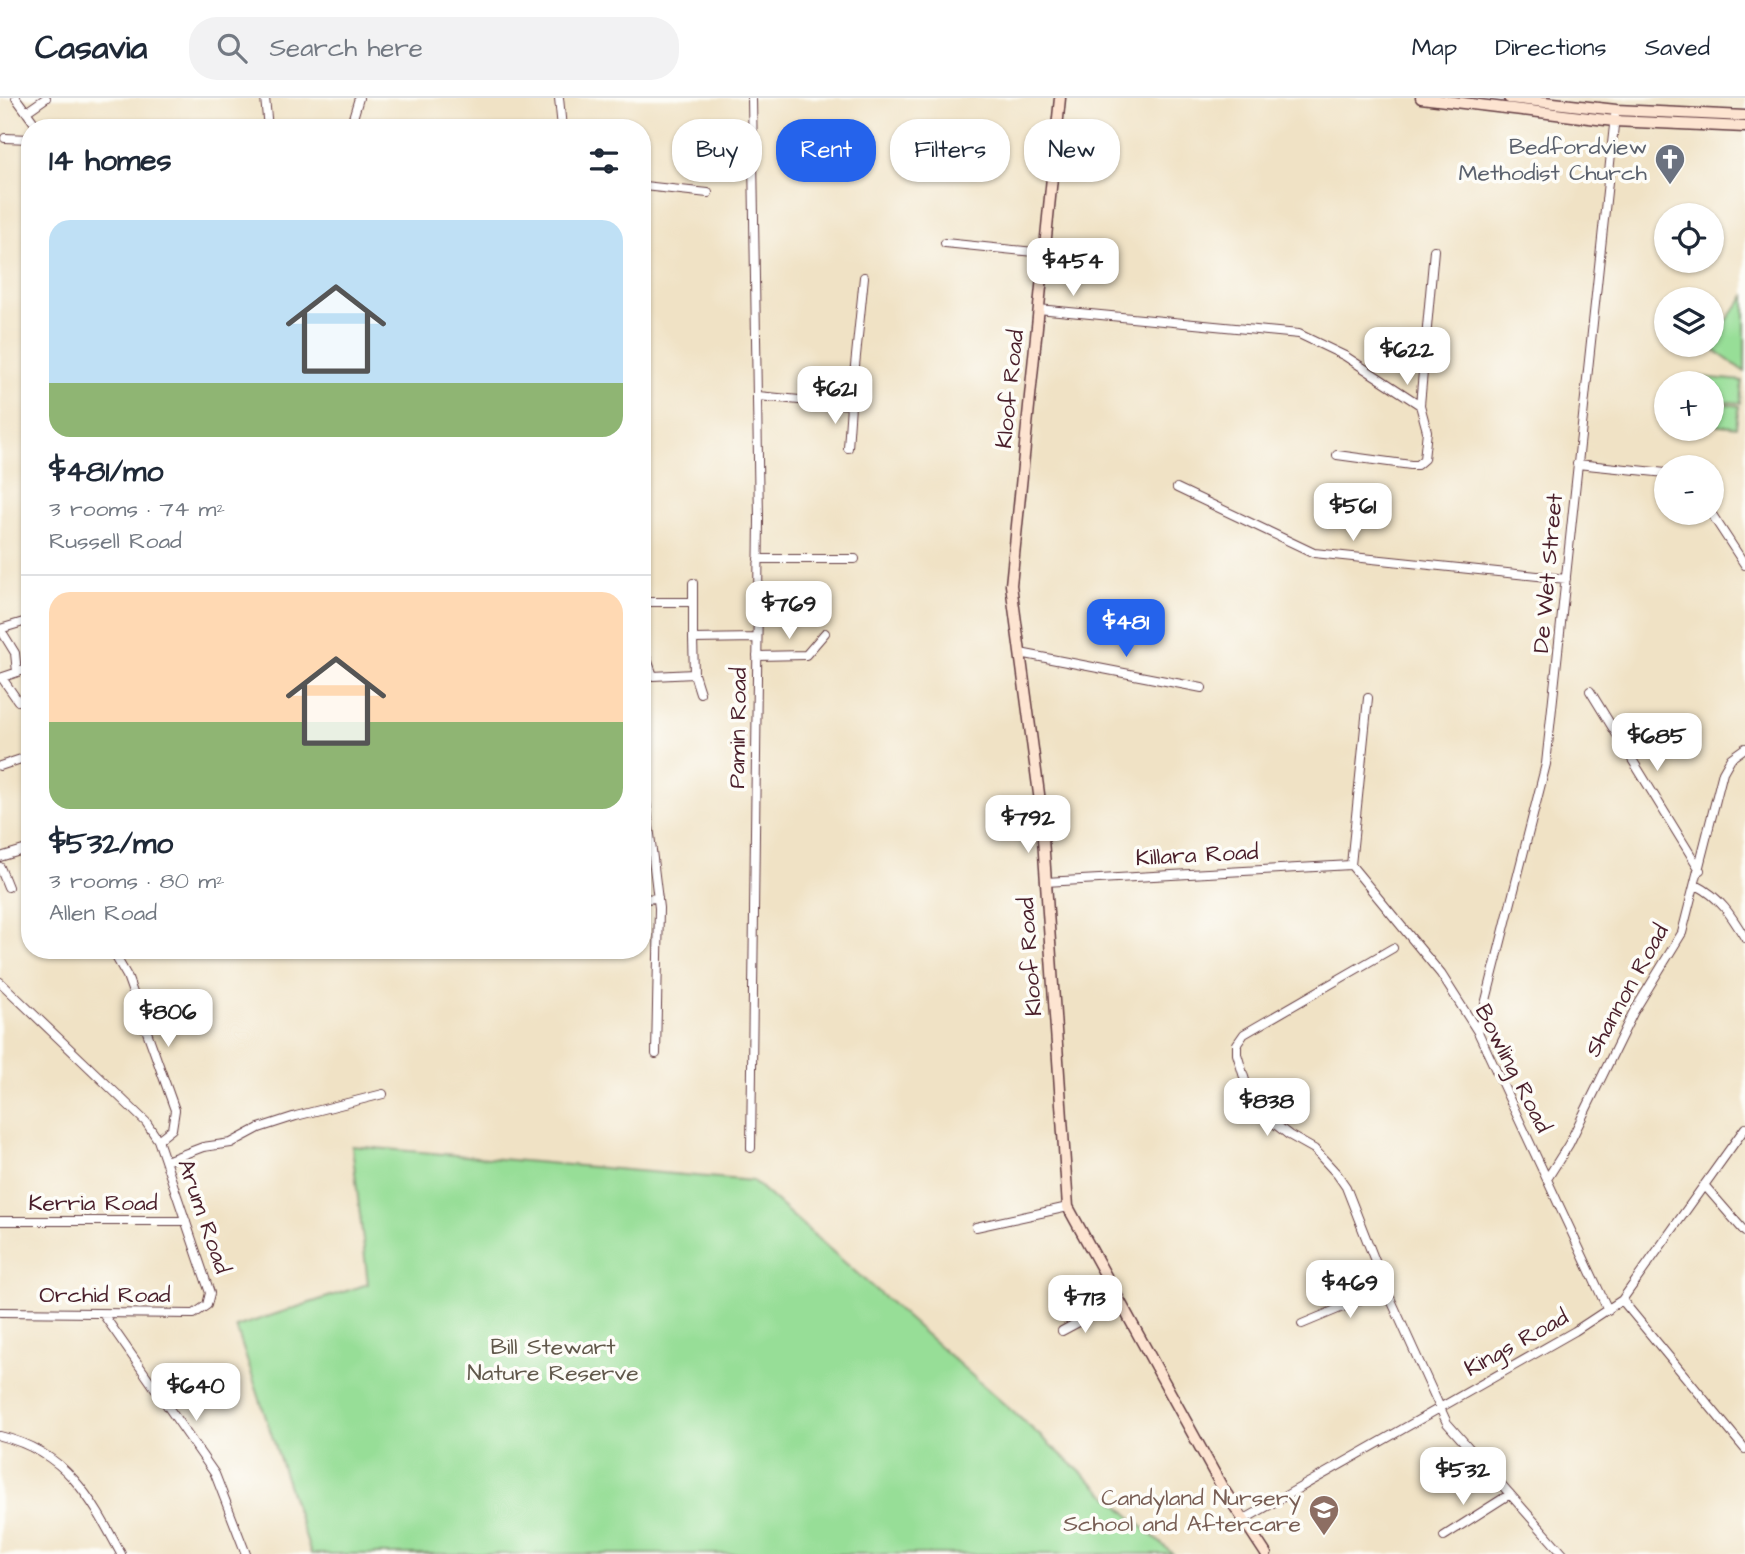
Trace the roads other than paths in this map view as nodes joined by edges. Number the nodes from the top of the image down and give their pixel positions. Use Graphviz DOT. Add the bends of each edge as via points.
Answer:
graph roads {
  1 [pos="16,98"];
  2 [pos="46,98"];
  3 [pos="265,98"];
  4 [pos="359,98"];
  5 [pos="559,98"];
  6 [pos="752,98"];
  7 [pos="1060,98"];
  8 [pos="1421,98"];
  9 [pos="1509,98"];
  10 [pos="26,112"];
  11 [pos="1615,116"];
  12 [pos="1745,116"];
  13 [pos="31,119"];
  14 [pos="268,119"];
  15 [pos="353,119"];
  16 [pos="561,119"];
  17 [pos="1745,127"];
  18 [pos="5,138"];
  19 [pos="21,139"];
  20 [pos="651,187"];
  21 [pos="708,193"];
  22 [pos="945,243"];
  23 [pos="1434,250"];
  24 [pos="1044,253"];
  25 [pos="864,278"];
  26 [pos="1038,309"];
  27 [pos="758,396"];
  28 [pos="851,405"];
  29 [pos="1420,405"];
  30 [pos="848,447"];
  31 [pos="1337,456"];
  32 [pos="1577,464"];
  33 [pos="1654,472"];
  34 [pos="1177,488"];
  35 [pos="1719,525"];
  36 [pos="758,559"];
  37 [pos="855,559"];
  38 [pos="1745,565"];
  39 [pos="1566,579"];
  40 [pos="693,583"];
  41 [pos="651,602"];
  42 [pos="693,602"];
  43 [pos="21,624"];
  44 [pos="2,632"];
  45 [pos="825,633"];
  46 [pos="757,638"];
  47 [pos="693,639"];
  48 [pos="1020,653"];
  49 [pos="757,656"];
  50 [pos="21,671"];
  51 [pos="651,671"];
  52 [pos="17,673"];
  53 [pos="694,674"];
  54 [pos="1,678"];
  55 [pos="1202,688"];
  56 [pos="1590,691"];
  57 [pos="700,693"];
  58 [pos="1368,698"];
  59 [pos="18,701"];
  60 [pos="1745,748"];
  61 [pos="21,759"];
  62 [pos="0,766"];
  63 [pos="651,842"];
  64 [pos="21,851"];
  65 [pos="0,857"];
  66 [pos="1351,865"];
  67 [pos="0,867"];
  68 [pos="1700,870"];
  69 [pos="1045,882"];
  70 [pos="1696,885"];
  71 [pos="8,887"];
  72 [pos="651,898"];
  73 [pos="658,898"];
  74 [pos="1745,938"];
  75 [pos="1393,948"];
  76 [pos="117,959"];
  77 [pos="0,982"];
  78 [pos="1478,1031"];
  79 [pos="656,1054"];
  80 [pos="383,1094"];
  81 [pos="1745,1128"];
  82 [pos="158,1140"];
  83 [pos="751,1148"];
  84 [pos="166,1161"];
  85 [pos="1548,1179"];
  86 [pos="1705,1186"];
  87 [pos="1068,1207"];
  88 [pos="0,1221"];
  89 [pos="186,1221"];
  90 [pos="976,1227"];
  91 [pos="1745,1232"];
  92 [pos="1386,1289"];
  93 [pos="1622,1300"];
  94 [pos="1118,1301"];
  95 [pos="207,1305"];
  96 [pos="1608,1310"];
  97 [pos="0,1312"];
  98 [pos="103,1314"];
  99 [pos="1302,1324"];
  100 [pos="1062,1331"];
  101 [pos="1438,1407"];
  102 [pos="0,1436"];
  103 [pos="1745,1449"];
  104 [pos="1510,1494"];
  105 [pos="1243,1520"];
  106 [pos="1444,1536"];
  107 [pos="121,1554"];
  108 [pos="246,1554"];
  109 [pos="1266,1554"];
  110 [pos="1563,1554"];
  1 -- 10 [label="street"];
  2 -- 10 [label="street"];
  3 -- 14 [label="street"];
  4 -- 15 [label="street"];
  5 -- 16 [label="street"];
  6 -- 27 [label="street, Pamin Road"];
  7 -- 24 [label="main road, Kloof Road"];
  8 -- 11 [label="main road"];
  9 -- 11 [label="main road"];
  10 -- 13 [label="street"];
  11 -- 12 [label="main road"];
  11 -- 17 [label="main road"];
  11 -- 32 [label="street, De Wet Street"];
  18 -- 19 [label="street"];
  20 -- 21 [label="street"];
  22 -- 24 [label="street"];
  23 -- 29 [label="street"];
  24 -- 26 [label="main road, Kloof Road"];
  25 -- 28 [label="street"];
  26 -- 29 [label="street" via="1299,334 1345,355"];
  26 -- 48 [label="main road, Kloof Road" via="1012,560"];
  27 -- 28 [label="street"];
  27 -- 36 [label="street, Pamin Road"];
  28 -- 30 [label="street"];
  29 -- 31 [label="street" via="1427,439 1420,463 1411,466"];
  32 -- 33 [label="street"];
  32 -- 39 [label="street, De Wet Street"];
  34 -- 39 [label="street" via="1314,553"];
  35 -- 38 [label="street"];
  36 -- 37 [label="street"];
  36 -- 46 [label="street, Pamin Road"];
  39 -- 78 [label="street, De Wet Street" via="1546,764"];
  40 -- 42 [label="street"];
  41 -- 42 [label="street"];
  42 -- 47 [label="street"];
  43 -- 44 [label="street"];
  44 -- 52 [label="street" via="15,653"];
  45 -- 49 [label="street" via="806,655"];
  46 -- 47 [label="street"];
  46 -- 49 [label="street, Pamin Road"];
  47 -- 53 [label="street"];
  48 -- 55 [label="street"];
  48 -- 69 [label="main road, Kloof Road" via="1041,809"];
  49 -- 83 [label="street, Pamin Road"];
  50 -- 52 [label="street"];
  51 -- 53 [label="street" via="653,676"];
  52 -- 54 [label="street"];
  53 -- 57 [label="street"];
  54 -- 59 [label="street"];
  56 -- 68 [label="street"];
  58 -- 66 [label="street"];
  60 -- 68 [label="street, Shannon Road" via="1724,767"];
  61 -- 62 [label="street"];
  63 -- 73 [label="street"];
  64 -- 65 [label="street"];
  66 -- 69 [label="street, Killara Road"];
  66 -- 78 [label="street, Bowling Road" via="1441,974"];
  67 -- 71 [label="street"];
  68 -- 70 [label="street, Shannon Road"];
  69 -- 87 [label="main road, Kloof Road"];
  70 -- 74 [label="street" via="1724,905"];
  70 -- 85 [label="street, Shannon Road" via="1682,933 1633,1013"];
  72 -- 73 [label="street"];
  73 -- 79 [label="street"];
  75 -- 92 [label="street" via="1244,1034 1237,1044 1253,1107 1314,1149 1346,1187"];
  76 -- 82 [label="street" via="175,1110 172,1129"];
  77 -- 82 [label="street, Arum Road" via="146,1122"];
  78 -- 85 [label="street, Bowling Road"];
  80 -- 84 [label="street" via="296,1116 231,1143 203,1147"];
  81 -- 86 [label="street, Kings Road"];
  82 -- 84 [label="street, Arum Road"];
  84 -- 89 [label="street, Arum Road"];
  85 -- 96 [label="street, Bowling Road"];
  86 -- 91 [label="street"];
  86 -- 93 [label="street, Kings Road"];
  87 -- 90 [label="street"];
  87 -- 94 [label="main road, Kloof Road"];
  88 -- 89 [label="street, Kerria Road"];
  89 -- 95 [label="street, Arum Road" via="209,1290"];
  92 -- 99 [label="street"];
  92 -- 101 [label="street"];
  93 -- 96 [label="street, Kings Road"];
  93 -- 103 [label="street"];
  94 -- 100 [label="street"];
  94 -- 105 [label="main road, Kloof Road"];
  95 -- 98 [label="street, Orchid Road" via="194,1314"];
  96 -- 101 [label="street, Kings Road"];
  97 -- 98 [label="street, Orchid Road"];
  98 -- 108 [label="street" via="215,1474"];
  101 -- 104 [label="street"];
  101 -- 105 [label="street, Kings Road"];
  102 -- 107 [label="street" via="36,1447 77,1481"];
  104 -- 106 [label="street"];
  104 -- 110 [label="street"];
  105 -- 109 [label="main road, Kloof Road"];
}
